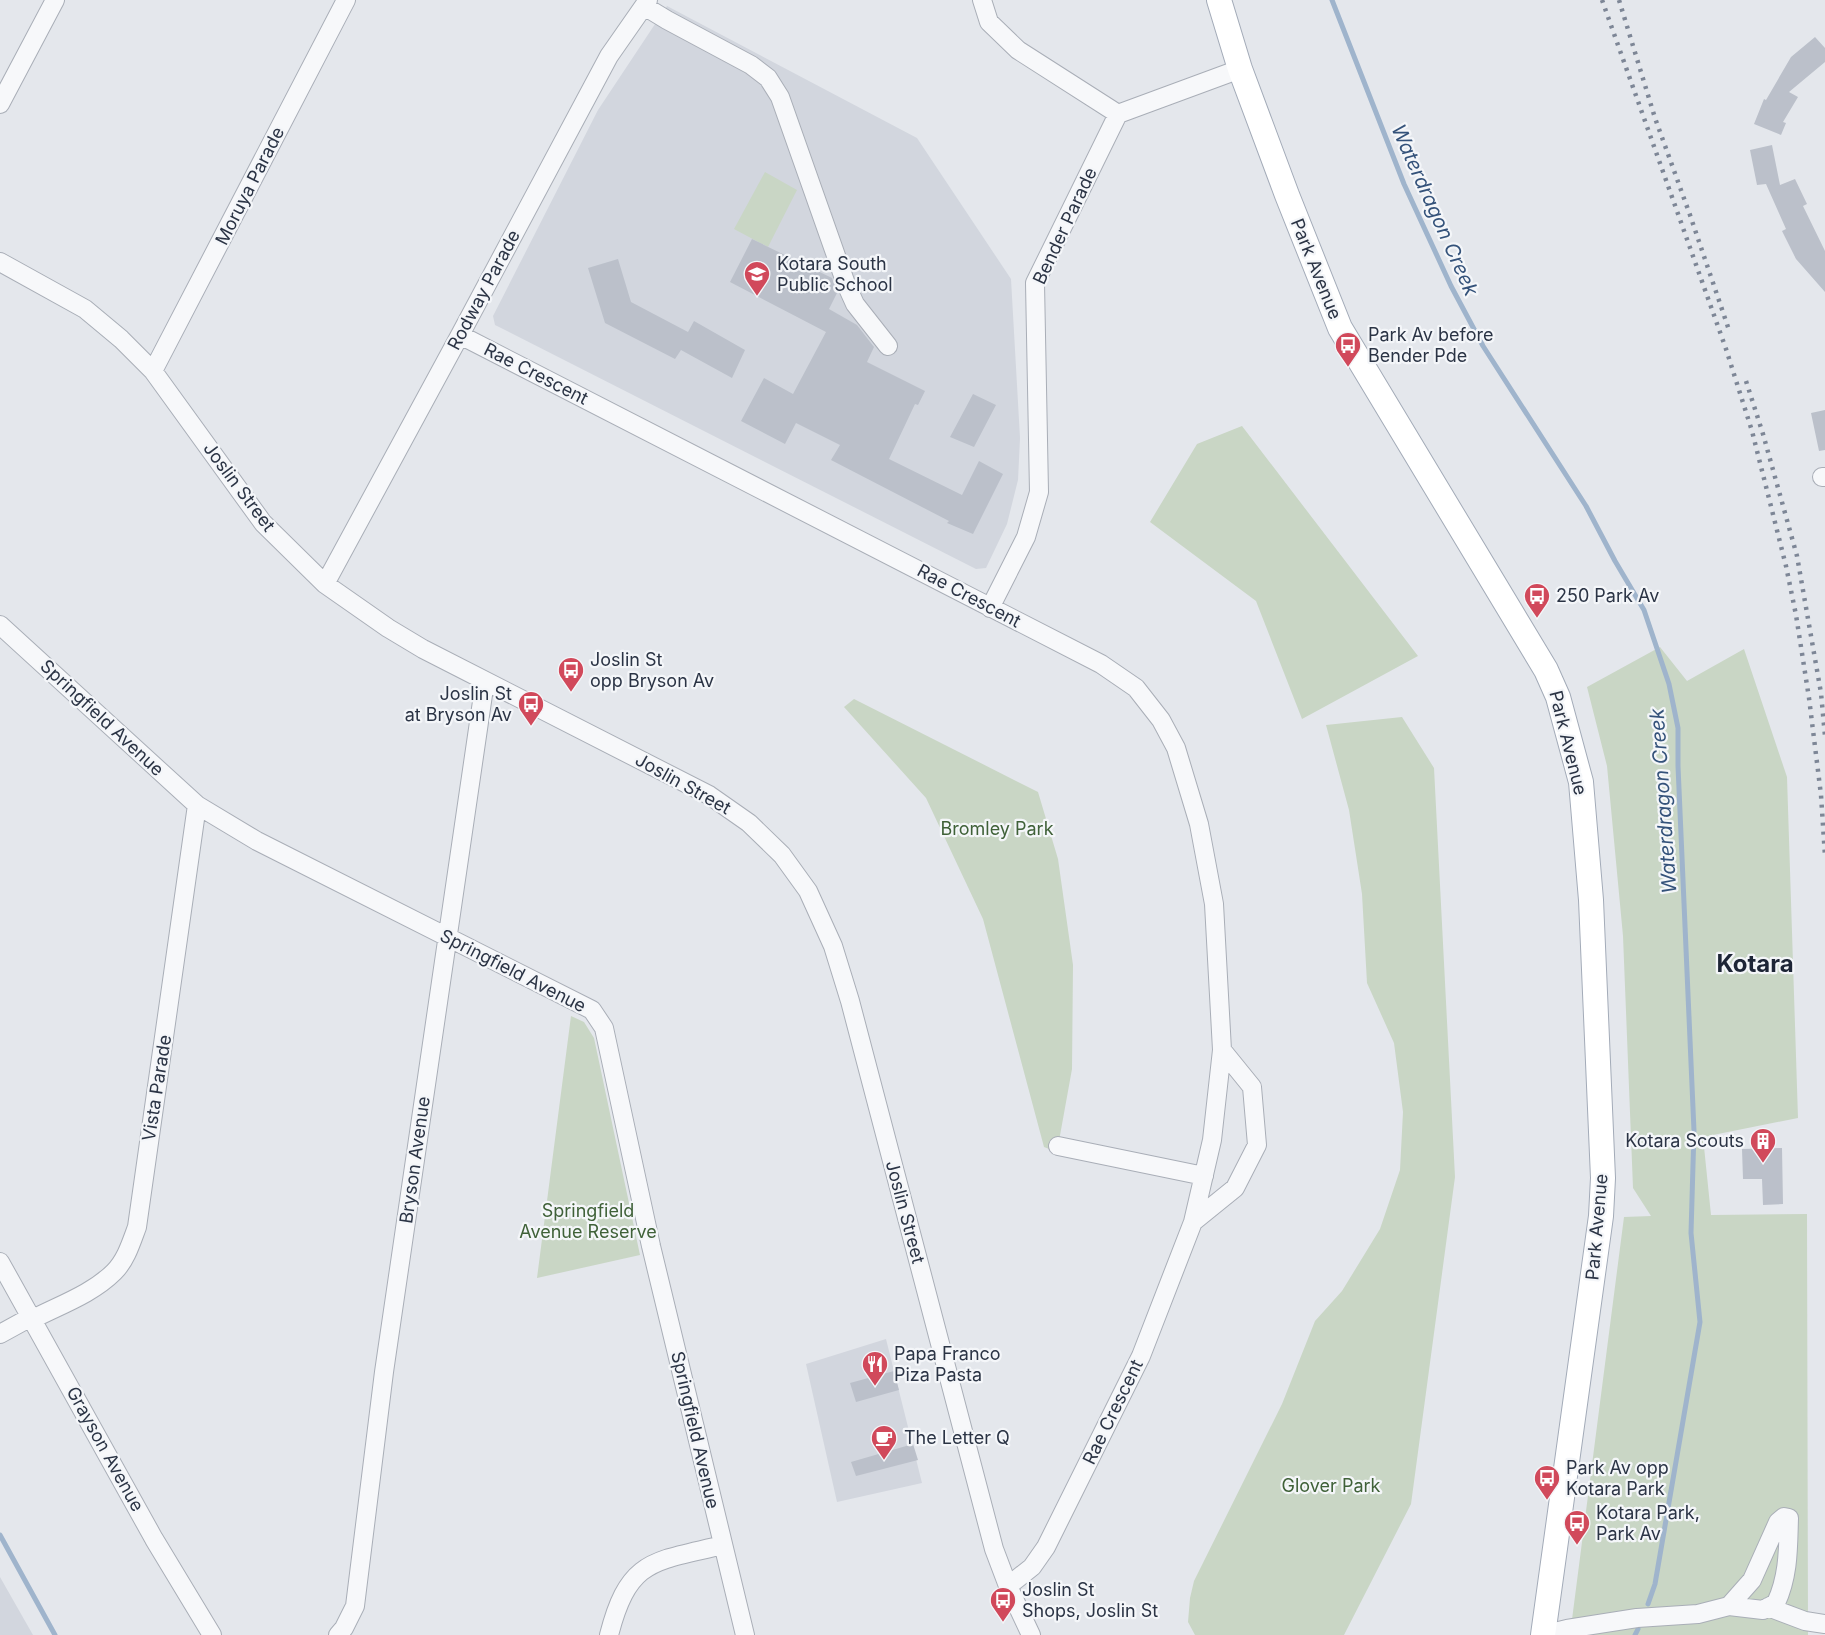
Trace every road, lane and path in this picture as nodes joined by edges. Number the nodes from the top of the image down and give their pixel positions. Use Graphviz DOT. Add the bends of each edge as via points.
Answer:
graph roads {
  1 [pos="55,0"];
  2 [pos="346,0"];
  3 [pos="982,0"];
  4 [pos="1220,0"];
  5 [pos="646,3"];
  6 [pos="1240,69"];
  7 [pos="0,104"];
  8 [pos="1118,114"];
  9 [pos="0,262"];
  10 [pos="460,335"];
  11 [pos="888,346"];
  12 [pos="153,371"];
  13 [pos="325,584"];
  14 [pos="990,608"];
  15 [pos="0,625"];
  16 [pos="485,681"];
  17 [pos="197,806"];
  18 [pos="447,937"];
  19 [pos="1222,1050"];
  20 [pos="1058,1146"];
  21 [pos="1204,1176"];
  22 [pos="1193,1222"];
  23 [pos="0,1262"];
  24 [pos="32,1318"];
  25 [pos="0,1334"];
  26 [pos="723,1545"];
  27 [pos="1008,1586"];
  28 [pos="1729,1605"];
  29 [pos="1768,1607"];
  30 [pos="1825,1624"];
  31 [pos="1667,1626"];
  32 [pos="212,1635"];
  33 [pos="339,1635"];
  34 [pos="609,1635"];
  35 [pos="745,1635"];
  36 [pos="1031,1635"];
  37 [pos="1542,1635"];
  1 -- 7 [label="street"];
  2 -- 12 [label="street, Moruya Parade"];
  3 -- 8 [label="street" via="989,22 1018,50"];
  4 -- 6 [label="main road, Park Avenue"];
  5 -- 10 [label="street, Rodway Parade" via="609,56"];
  5 -- 11 [label="street" via="667,20 768,78 780,97 846,284 855,304"];
  6 -- 8 [label="street"];
  6 -- 37 [label="main road, Park Avenue" via="1340,328 1546,670 1558,697 1581,782 1591,900 1603,1178 1601,1216"];
  8 -- 14 [label="street, Bender Parade" via="1035,283 1039,492 1026,537"];
  9 -- 12 [label="street, Joslin Street" via="85,309"];
  10 -- 13 [label="street, Rodway Parade"];
  10 -- 14 [label="street, Rae Crescent"];
  12 -- 13 [label="street, Joslin Street" via="263,523"];
  13 -- 16 [label="street, Joslin Street" via="388,628"];
  14 -- 19 [label="street, Rae Crescent" via="1101,664 1136,688 1161,720 1176,748 1199,824 1214,904"];
  15 -- 17 [label="street, Springfield Avenue"];
  16 -- 18 [label="street, Bryson Avenue"];
  16 -- 27 [label="street, Joslin Street" via="709,795 748,823 782,855 808,891 833,946 850,1001 994,1549"];
  17 -- 18 [label="street, Springfield Avenue" via="257,841"];
  17 -- 24 [label="street, Vista Parade" via="137,1227 129,1250 115,1271 97,1287"];
  18 -- 26 [label="street, Springfield Avenue" via="591,1010 604,1028 651,1246"];
  18 -- 33 [label="street, Bryson Avenue" via="384,1372 355,1606"];
  19 -- 21 [label="street, Rae Crescent"];
  19 -- 22 [label="street, Rae Crescent" via="1251,1087 1257,1145 1235,1188"];
  20 -- 21 [label="street"];
  21 -- 22 [label="street, Rae Crescent"];
  22 -- 27 [label="street, Rae Crescent" via="1141,1356 1046,1547 1032,1567"];
  23 -- 24 [label="street, Grayson Avenue"];
  24 -- 25 [label="street, Vista Parade"];
  24 -- 32 [label="street, Grayson Avenue" via="154,1539"];
  26 -- 34 [label="street" via="658,1561 641,1570 624,1591"];
  26 -- 35 [label="street, Springfield Avenue"];
  27 -- 36 [label="street, Joslin Street"];
  28 -- 29 [label="street" via="1763,1610"];
  28 -- 29 [label="street" via="1752,1580 1778,1522 1789,1518 1783,1588 1776,1603"];
  28 -- 31 [label="street"];
  29 -- 30 [label="street"];
  31 -- 37 [label="street" via="1625,1620"];
}
